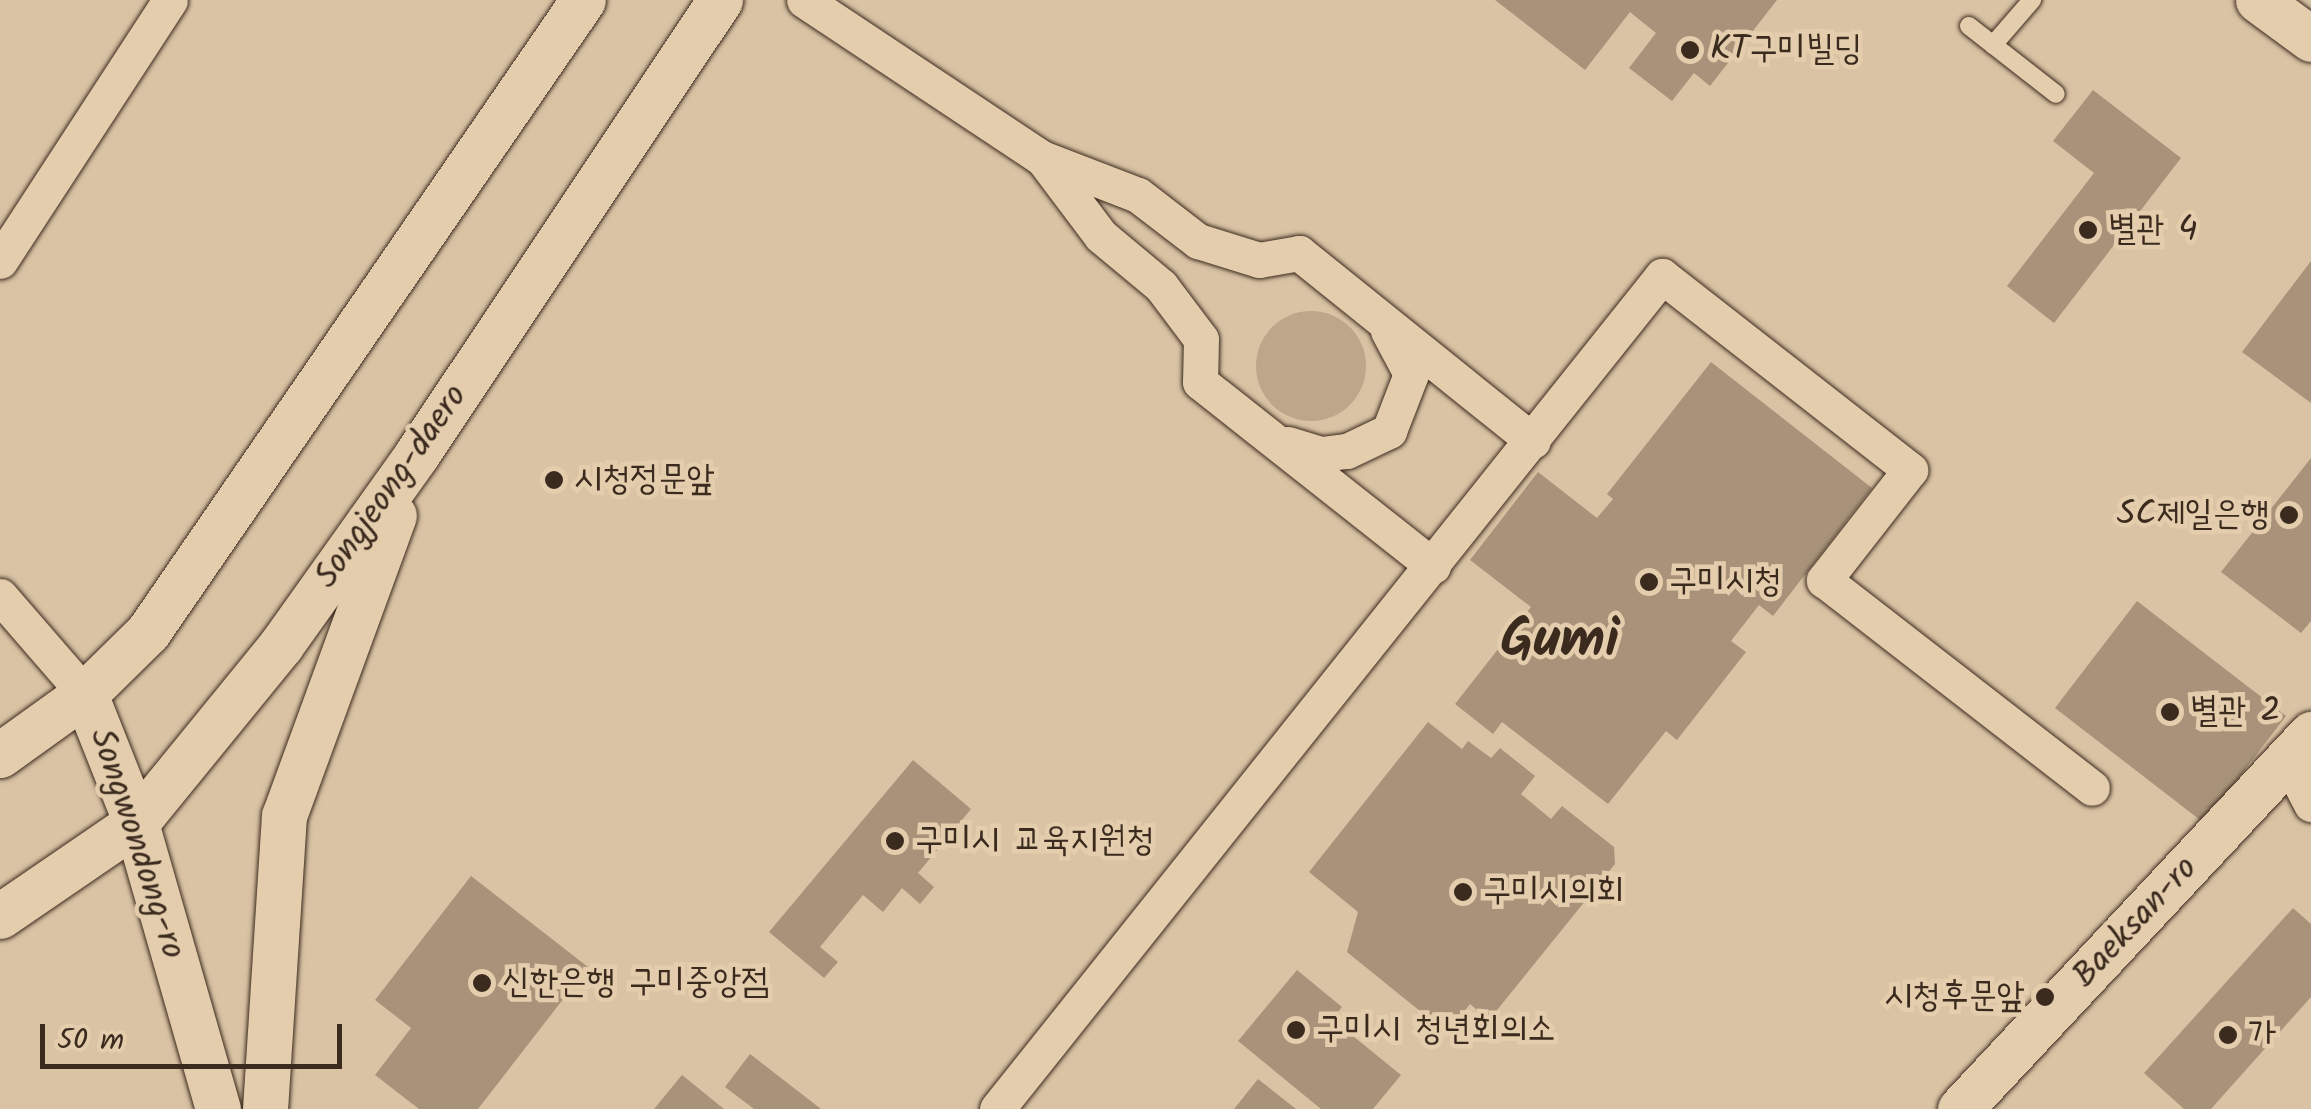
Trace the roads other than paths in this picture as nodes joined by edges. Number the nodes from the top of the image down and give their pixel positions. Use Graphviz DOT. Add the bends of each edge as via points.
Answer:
graph roads {
  1 [pos="170,0"];
  2 [pos="583,0"];
  3 [pos="720,0"];
  4 [pos="804,0"];
  5 [pos="2032,0"];
  6 [pos="2258,0"];
  7 [pos="1969,26"];
  8 [pos="2311,39"];
  9 [pos="1992,45"];
  10 [pos="2056,94"];
  11 [pos="1042,158"];
  12 [pos="0,262"];
  13 [pos="1376,314"];
  14 [pos="1274,440"];
  15 [pos="1534,440"];
  16 [pos="417,454"];
  17 [pos="1433,566"];
  18 [pos="0,596"];
  19 [pos="85,694"];
  20 [pos="2300,747"];
  21 [pos="0,755"];
  22 [pos="2092,788"];
  23 [pos="2311,804"];
  24 [pos="136,823"];
  25 [pos="0,916"];
  26 [pos="218,1109"];
  27 [pos="265,1109"];
  28 [pos="997,1109"];
  29 [pos="1960,1109"];
  1 -- 12 [label="street"];
  2 -- 19 [label="street" via="148,632"];
  3 -- 16 [label="street, Songjeong-daero"];
  4 -- 11 [label="street"];
  5 -- 9 [label="lane"];
  6 -- 8 [label="street"];
  7 -- 9 [label="lane"];
  9 -- 10 [label="lane"];
  11 -- 13 [label="street" via="1138,196 1198,241 1259,260 1299,253"];
  11 -- 14 [label="street" via="1101,236 1161,286 1201,339 1200,382"];
  13 -- 14 [label="street" via="1411,374 1389,431 1348,452 1320,454"];
  13 -- 15 [label="street"];
  14 -- 17 [label="street"];
  15 -- 17 [label="street"];
  15 -- 22 [label="street" via="1662,276 1910,470 1824,580"];
  16 -- 24 [label="street, Songjeong-daero" via="281,645"];
  16 -- 27 [label="street" via="284,816"];
  17 -- 28 [label="street"];
  18 -- 19 [label="street"];
  19 -- 21 [label="street"];
  19 -- 24 [label="street, Songwondong-ro"];
  20 -- 23 [label="street"];
  20 -- 29 [label="street, Baeksan-ro"];
  24 -- 25 [label="street, Songjeong-daero"];
  24 -- 26 [label="street, Songwondong-ro"];
}
